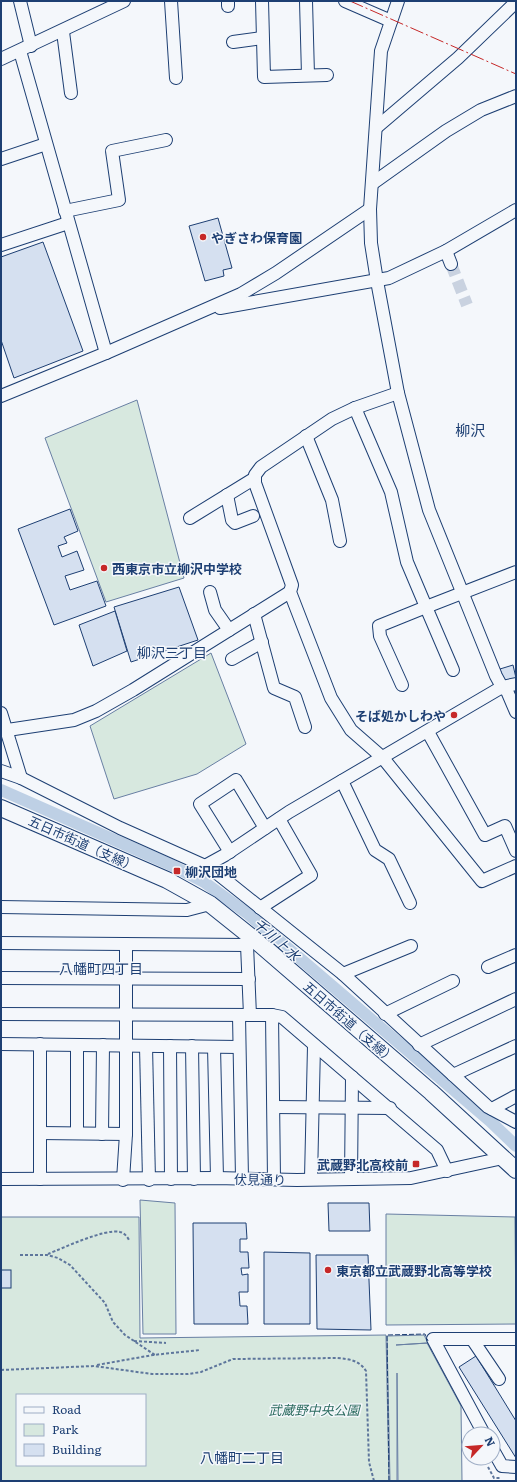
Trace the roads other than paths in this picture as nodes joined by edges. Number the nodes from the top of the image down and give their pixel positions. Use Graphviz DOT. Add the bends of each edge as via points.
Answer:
graph roads {
  1 [pos="20,1"];
  2 [pos="124,1"];
  3 [pos="171,1"];
  4 [pos="262,1"];
  5 [pos="306,1"];
  6 [pos="345,1"];
  7 [pos="398,1"];
  8 [pos="516,2"];
  9 [pos="391,21"];
  10 [pos="63,32"];
  11 [pos="262,38"];
  12 [pos="233,42"];
  13 [pos="31,46"];
  14 [pos="20,51"];
  15 [pos="1,59"];
  16 [pos="327,75"];
  17 [pos="308,76"];
  18 [pos="176,78"];
  19 [pos="72,93"];
  20 [pos="516,96"];
  21 [pos="377,126"];
  22 [pos="166,140"];
  23 [pos="46,144"];
  24 [pos="1,159"];
  25 [pos="372,183"];
  26 [pos="370,209"];
  27 [pos="516,210"];
  28 [pos="67,217"];
  29 [pos="1,245"];
  30 [pos="446,251"];
  31 [pos="451,264"];
  32 [pos="377,281"];
  33 [pos="204,311"];
  34 [pos="106,353"];
  35 [pos="398,393"];
  36 [pos="1,396"];
  37 [pos="355,408"];
  38 [pos="306,436"];
  39 [pos="255,478"];
  40 [pos="227,495"];
  41 [pos="253,516"];
  42 [pos="190,518"];
  43 [pos="340,541"];
  44 [pos="516,572"];
  45 [pos="210,592"];
  46 [pos="290,592"];
  47 [pos="462,592"];
  48 [pos="426,607"];
  49 [pos="254,614"];
  50 [pos="229,630"];
  51 [pos="262,642"];
  52 [pos="232,659"];
  53 [pos="453,670"];
  54 [pos="516,684"];
  55 [pos="402,685"];
  56 [pos="502,687"];
  57 [pos="516,712"];
  58 [pos="1,713"];
  59 [pos="305,727"];
  60 [pos="4,730"];
  61 [pos="428,732"];
  62 [pos="383,758"];
  63 [pos="1,771"];
  64 [pos="21,778"];
  65 [pos="342,781"];
  66 [pos="1,808"];
  67 [pos="284,816"];
  68 [pos="265,828"];
  69 [pos="516,850"];
  70 [pos="230,852"];
  71 [pos="205,866"];
  72 [pos="516,866"];
  73 [pos="210,904"];
  74 [pos="410,904"];
  75 [pos="1,907"];
  76 [pos="260,908"];
  77 [pos="251,942"];
  78 [pos="1,943"];
  79 [pos="126,944"];
  80 [pos="411,946"];
  81 [pos="516,955"];
  82 [pos="488,967"];
  83 [pos="343,974"];
  84 [pos="1,978"];
  85 [pos="126,979"];
  86 [pos="249,979"];
  87 [pos="453,981"];
  88 [pos="516,999"];
  89 [pos="1,1014"];
  90 [pos="385,1014"];
  91 [pos="126,1015"];
  92 [pos="272,1015"];
  93 [pos="244,1016"];
  94 [pos="1,1044"];
  95 [pos="40,1044"];
  96 [pos="77,1045"];
  97 [pos="103,1045"];
  98 [pos="126,1045"];
  99 [pos="419,1045"];
  100 [pos="146,1046"];
  101 [pos="170,1046"];
  102 [pos="192,1046"];
  103 [pos="214,1046"];
  104 [pos="314,1046"];
  105 [pos="516,1046"];
  106 [pos="239,1047"];
  107 [pos="453,1075"];
  108 [pos="352,1077"];
  109 [pos="516,1096"];
  110 [pos="274,1107"];
  111 [pos="314,1108"];
  112 [pos="352,1108"];
  113 [pos="390,1108"];
  114 [pos="492,1109"];
  115 [pos="516,1122"];
  116 [pos="40,1133"];
  117 [pos="77,1133"];
  118 [pos="102,1134"];
  119 [pos="126,1134"];
  120 [pos="509,1156"];
  121 [pos="516,1170"];
  122 [pos="447,1171"];
  123 [pos="194,1178"];
  124 [pos="217,1178"];
  125 [pos="242,1178"];
  126 [pos="311,1178"];
  127 [pos="1,1179"];
  128 [pos="40,1179"];
  129 [pos="170,1179"];
  130 [pos="274,1179"];
  131 [pos="352,1179"];
  132 [pos="123,1180"];
  133 [pos="149,1180"];
  134 [pos="472,1339"];
  135 [pos="516,1339"];
  136 [pos="499,1379"];
  137 [pos="480,1426"];
  138 [pos="501,1464"];
  139 [pos="516,1467"];
  1 -- 13 [label="street"];
  2 -- 10 [label="street"];
  3 -- 18 [label="street"];
  4 -- 11 [label="street"];
  5 -- 17 [label="street"];
  6 -- 9 [label="street"];
  7 -- 9 [label="street"];
  8 -- 21 [label="street" via="458,58"];
  9 -- 21 [label="street" via="381,51"];
  10 -- 13 [label="street"];
  10 -- 19 [label="street"];
  11 -- 12 [label="street"];
  11 -- 17 [label="street" via="264,77"];
  13 -- 14 [label="street"];
  14 -- 15 [label="street"];
  14 -- 23 [label="street"];
  16 -- 17 [label="street"];
  20 -- 25 [label="street" via="475,113"];
  21 -- 25 [label="street"];
  22 -- 28 [label="street" via="112,151 119,200"];
  23 -- 24 [label="street"];
  23 -- 28 [label="street"];
  25 -- 26 [label="street"];
  26 -- 32 [label="street"];
  26 -- 33 [label="street" via="241,294"];
  27 -- 30 [label="street"];
  28 -- 29 [label="street"];
  28 -- 34 [label="street"];
  30 -- 31 [label="street"];
  30 -- 32 [label="street" via="389,278"];
  32 -- 33 [label="street"];
  32 -- 35 [label="street"];
  33 -- 34 [label="street"];
  34 -- 36 [label="street"];
  35 -- 37 [label="street"];
  35 -- 47 [label="street" via="429,510"];
  37 -- 38 [label="street"];
  37 -- 48 [label="street" via="392,492 407,562"];
  38 -- 39 [label="street" via="261,466"];
  38 -- 43 [label="street" via="332,500"];
  39 -- 40 [label="street"];
  39 -- 46 [label="street" via="292,585"];
  40 -- 41 [label="street" via="232,520 235,523"];
  40 -- 42 [label="street"];
  44 -- 47 [label="street"];
  45 -- 50 [label="street" via="215,610"];
  46 -- 49 [label="street"];
  46 -- 62 [label="street" via="331,698 351,730"];
  47 -- 48 [label="street"];
  47 -- 56 [label="street"];
  48 -- 53 [label="street"];
  48 -- 55 [label="street" via="379,626 380,636"];
  49 -- 50 [label="street"];
  49 -- 51 [label="street"];
  50 -- 60 [label="street" via="96,711 74,720"];
  51 -- 52 [label="street"];
  51 -- 59 [label="street" via="274,688 296,697"];
  54 -- 56 [label="street"];
  56 -- 57 [label="street" via="507,691"];
  56 -- 61 [label="street"];
  58 -- 60 [label="street"];
  60 -- 64 [label="street"];
  61 -- 62 [label="street"];
  61 -- 69 [label="street" via="485,835 505,826"];
  62 -- 65 [label="street"];
  62 -- 72 [label="street" via="482,881"];
  63 -- 64 [label="street"];
  64 -- 71 [label="street" via="120,828"];
  65 -- 67 [label="street"];
  65 -- 74 [label="street" via="375,850 388,859"];
  66 -- 73 [label="main road, 五日市街道（支線）" via="167,880"];
  67 -- 68 [label="street"];
  67 -- 76 [label="street" via="311,875"];
  68 -- 70 [label="street"];
  68 -- 70 [label="street" via="236,780 200,804"];
  70 -- 71 [label="street"];
  71 -- 76 [label="street"];
  73 -- 75 [label="street" via="196,909 180,910"];
  73 -- 77 [label="main road, 五日市街道（支線）"];
  76 -- 83 [label="street"];
  77 -- 79 [label="street"];
  77 -- 86 [label="street"];
  77 -- 120 [label="main road, 五日市街道（支線）"];
  78 -- 79 [label="street"];
  79 -- 85 [label="street"];
  80 -- 83 [label="street"];
  81 -- 82 [label="street"];
  83 -- 90 [label="street"];
  84 -- 85 [label="street"];
  85 -- 86 [label="street"];
  85 -- 91 [label="street"];
  86 -- 93 [label="street"];
  87 -- 90 [label="street"];
  88 -- 99 [label="street"];
  89 -- 91 [label="street"];
  90 -- 99 [label="street"];
  91 -- 93 [label="street"];
  91 -- 98 [label="street"];
  92 -- 93 [label="street"];
  92 -- 104 [label="street" via="282,1017"];
  92 -- 110 [label="street"];
  93 -- 106 [label="street"];
  94 -- 95 [label="street"];
  95 -- 96 [label="street"];
  95 -- 116 [label="street"];
  96 -- 97 [label="street"];
  96 -- 117 [label="street"];
  97 -- 98 [label="street"];
  97 -- 118 [label="street"];
  98 -- 100 [label="street"];
  98 -- 119 [label="street"];
  99 -- 107 [label="street"];
  100 -- 101 [label="street"];
  100 -- 133 [label="street"];
  101 -- 102 [label="street"];
  101 -- 129 [label="street"];
  102 -- 103 [label="street"];
  102 -- 123 [label="street"];
  103 -- 106 [label="street"];
  103 -- 124 [label="street"];
  104 -- 108 [label="street"];
  104 -- 111 [label="street"];
  105 -- 107 [label="street"];
  106 -- 125 [label="street"];
  107 -- 114 [label="street"];
  108 -- 112 [label="street"];
  108 -- 113 [label="street"];
  109 -- 114 [label="street"];
  110 -- 111 [label="street"];
  110 -- 130 [label="street"];
  111 -- 112 [label="street"];
  111 -- 126 [label="street"];
  112 -- 113 [label="street"];
  112 -- 131 [label="street"];
  113 -- 122 [label="street" via="438,1150"];
  114 -- 115 [label="street"];
  116 -- 117 [label="street"];
  116 -- 128 [label="street"];
  117 -- 118 [label="street"];
  118 -- 119 [label="street"];
  119 -- 132 [label="street"];
  120 -- 121 [label="main road, 五日市街道（支線）"];
  120 -- 122 [label="street, 伏見通り"];
  122 -- 131 [label="street, 伏見通り" via="411,1178"];
  123 -- 124 [label="street, 伏見通り"];
  123 -- 129 [label="street, 伏見通り"];
  124 -- 125 [label="street, 伏見通り"];
  125 -- 130 [label="street, 伏見通り"];
  126 -- 130 [label="street, 伏見通り"];
  126 -- 131 [label="street, 伏見通り"];
  127 -- 128 [label="street, 伏見通り"];
  128 -- 132 [label="street, 伏見通り"];
  129 -- 133 [label="street, 伏見通り"];
  132 -- 133 [label="street, 伏見通り"];
  134 -- 135 [label="street"];
  134 -- 136 [label="street"];
  134 -- 137 [label="street" via="433,1339"];
  138 -- 139 [label="street"];
}
